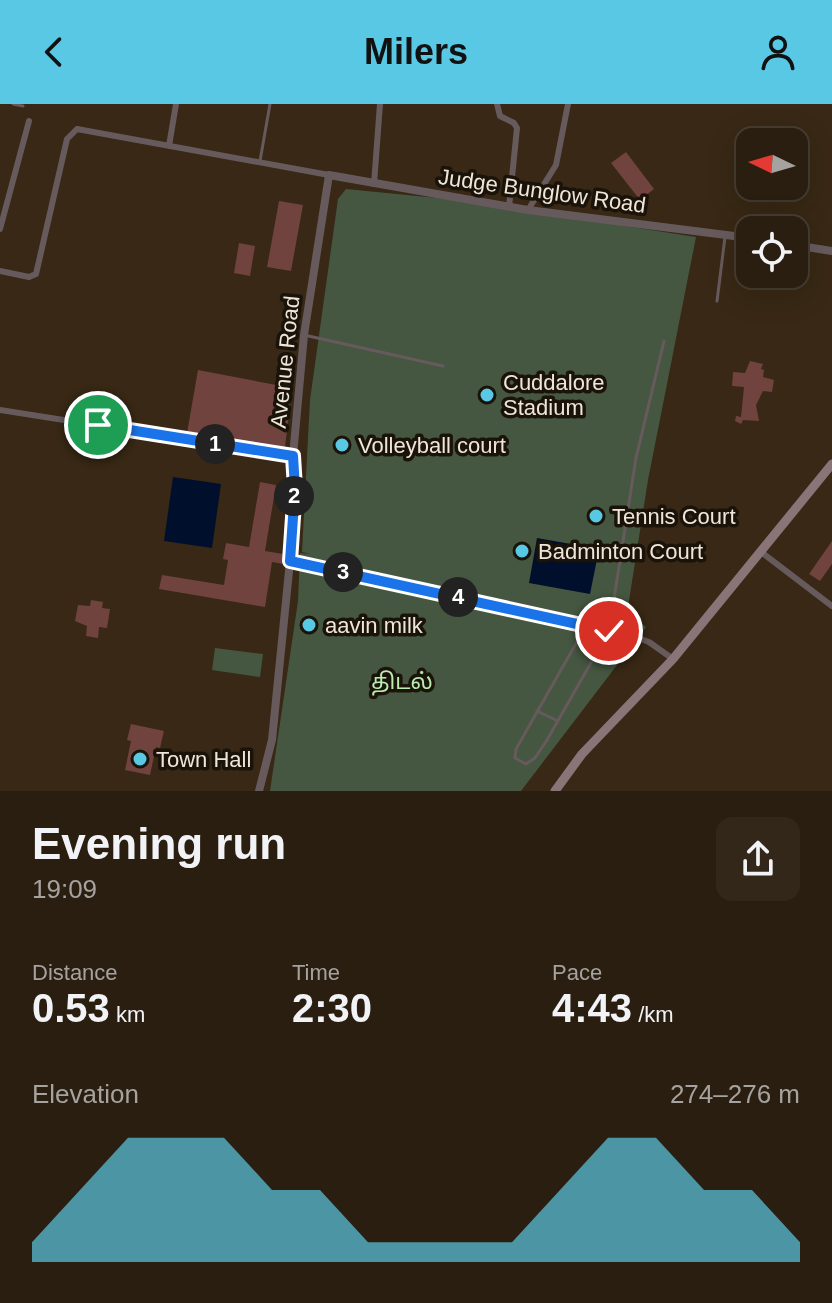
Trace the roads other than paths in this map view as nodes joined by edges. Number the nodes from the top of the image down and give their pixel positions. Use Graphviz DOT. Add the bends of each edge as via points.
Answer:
graph roads {
  1 [pos="13,104"];
  2 [pos="176,104"];
  3 [pos="270,104"];
  4 [pos="380,104"];
  5 [pos="497,104"];
  6 [pos="568,104"];
  7 [pos="23,106"];
  8 [pos="29,121"];
  9 [pos="169,146"];
  10 [pos="260,161"];
  11 [pos="329,175"];
  12 [pos="374,184"];
  13 [pos="509,207"];
  14 [pos="528,210"];
  15 [pos="0,229"];
  16 [pos="725,234"];
  17 [pos="736,236"];
  18 [pos="808,247"];
  19 [pos="832,251"];
  20 [pos="0,271"];
  21 [pos="717,301"];
  22 [pos="304,335"];
  23 [pos="664,341"];
  24 [pos="443,366"];
  25 [pos="0,410"];
  26 [pos="293,456"];
  27 [pos="832,464"];
  28 [pos="761,552"];
  29 [pos="290,561"];
  30 [pos="832,606"];
  31 [pos="586,626"];
  32 [pos="609,631"];
  33 [pos="673,659"];
  34 [pos="537,711"];
  35 [pos="558,721"];
  36 [pos="259,791"];
  37 [pos="555,791"];
  1 -- 7 [label="lane"];
  2 -- 9 [label="street"];
  3 -- 10 [label="lane"];
  4 -- 12 [label="street"];
  5 -- 13 [label="street" via="500,116 517,128"];
  6 -- 14 [label="street" via="556,165"];
  8 -- 15 [label="street"];
  9 -- 10 [label="street"];
  9 -- 20 [label="street" via="77,129 67,139 36,274"];
  10 -- 11 [label="street"];
  11 -- 12 [label="street, Judge Bunglow Road"];
  11 -- 22 [label="street, Avenue Road"];
  12 -- 13 [label="street, Judge Bunglow Road"];
  13 -- 14 [label="street, Judge Bunglow Road"];
  14 -- 16 [label="street, Judge Bunglow Road"];
  16 -- 17 [label="street, Judge Bunglow Road"];
  16 -- 21 [label="lane"];
  18 -- 19 [label="street"];
  22 -- 24 [label="lane"];
  22 -- 26 [label="street, Avenue Road"];
  23 -- 32 [label="lane" via="636,458"];
  25 -- 26 [label="street"];
  26 -- 29 [label="street, Avenue Road"];
  27 -- 28 [label="main road"];
  28 -- 30 [label="street"];
  28 -- 33 [label="main road"];
  29 -- 31 [label="street"];
  29 -- 36 [label="street, Avenue Road" via="272,740"];
  31 -- 32 [label="street"];
  31 -- 34 [label="lane"];
  32 -- 33 [label="street" via="649,642"];
  32 -- 35 [label="lane"];
  33 -- 37 [label="main road" via="582,754"];
  34 -- 35 [label="lane"];
  34 -- 35 [label="lane" via="516,749 521,764 535,758"];
}
